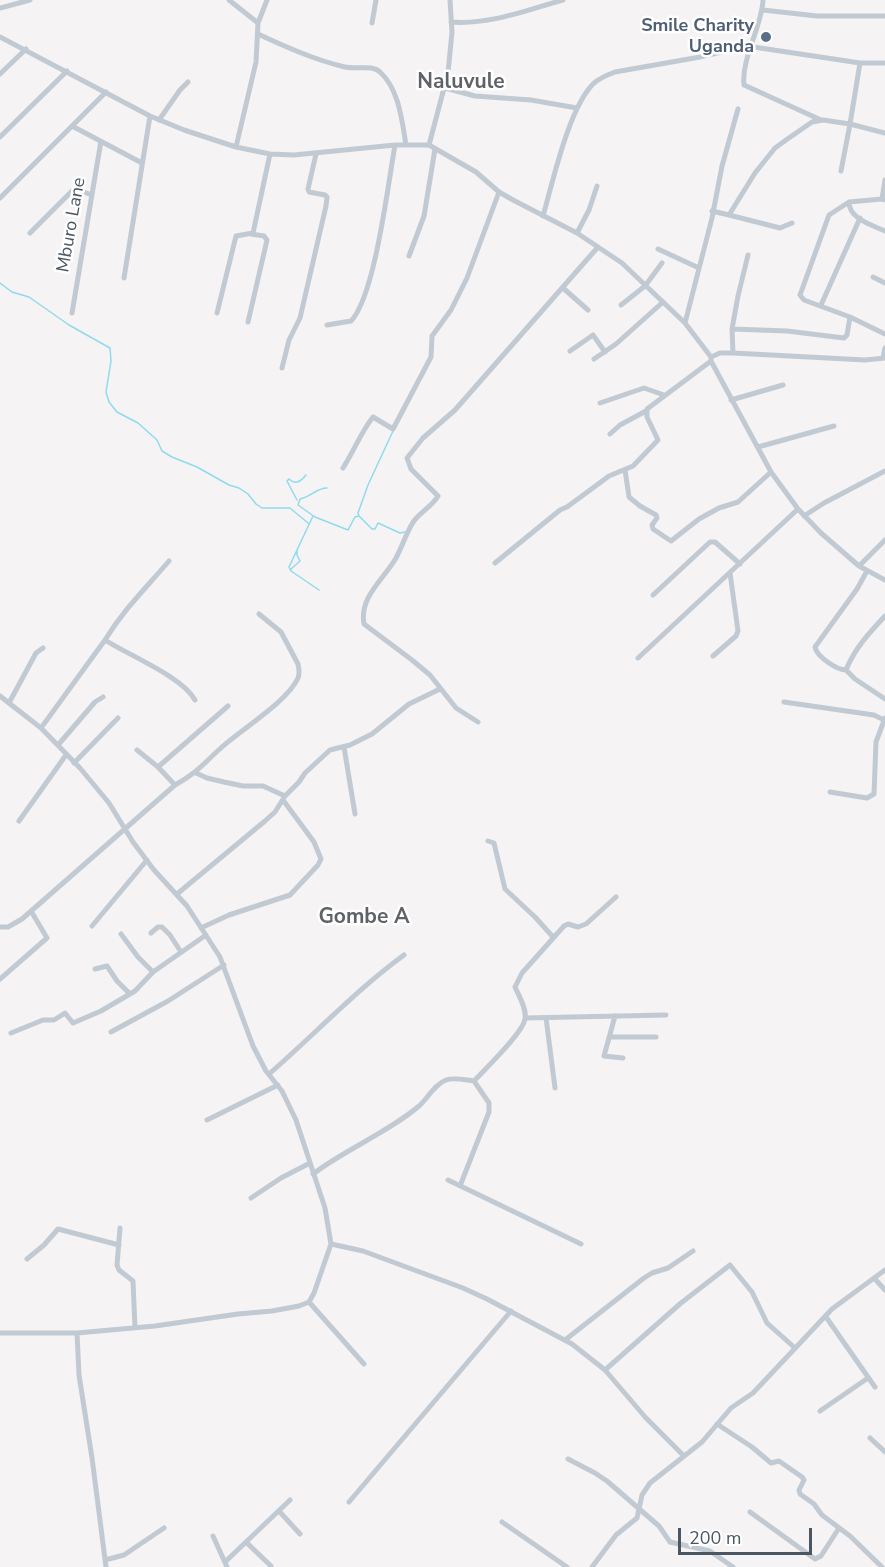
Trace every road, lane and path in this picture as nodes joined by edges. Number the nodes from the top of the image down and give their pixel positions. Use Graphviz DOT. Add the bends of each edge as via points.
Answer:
graph roads {
  1 [pos="30,0"];
  2 [pos="229,0"];
  3 [pos="267,0"];
  4 [pos="376,0"];
  5 [pos="450,0"];
  6 [pos="563,0"];
  7 [pos="764,0"];
  8 [pos="0,8"];
  9 [pos="763,10"];
  10 [pos="885,16"];
  11 [pos="451,22"];
  12 [pos="258,23"];
  13 [pos="372,23"];
  14 [pos="258,34"];
  15 [pos="0,37"];
  16 [pos="751,47"];
  17 [pos="26,49"];
  18 [pos="860,63"];
  19 [pos="885,63"];
  20 [pos="66,71"];
  21 [pos="0,74"];
  22 [pos="188,82"];
  23 [pos="445,88"];
  24 [pos="106,92"];
  25 [pos="577,108"];
  26 [pos="738,109"];
  27 [pos="150,116"];
  28 [pos="159,120"];
  29 [pos="823,120"];
  30 [pos="850,124"];
  31 [pos="72,126"];
  32 [pos="885,134"];
  33 [pos="0,137"];
  34 [pos="101,141"];
  35 [pos="395,145"];
  36 [pos="406,145"];
  37 [pos="429,145"];
  38 [pos="236,147"];
  39 [pos="435,149"];
  40 [pos="270,154"];
  41 [pos="316,154"];
  42 [pos="142,163"];
  43 [pos="840,171"];
  44 [pos="885,180"];
  45 [pos="597,186"];
  46 [pos="499,192"];
  47 [pos="92,195"];
  48 [pos="0,198"];
  49 [pos="884,200"];
  50 [pos="849,202"];
  51 [pos="712,212"];
  52 [pos="729,215"];
  53 [pos="543,216"];
  54 [pos="860,218"];
  55 [pos="792,223"];
  56 [pos="885,231"];
  57 [pos="30,232"];
  58 [pos="577,233"];
  59 [pos="250,234"];
  60 [pos="598,247"];
  61 [pos="658,249"];
  62 [pos="748,255"];
  63 [pos="410,256"];
  64 [pos="662,263"];
  65 [pos="699,268"];
  66 [pos="873,277"];
  67 [pos="124,278"];
  68 [pos="885,283"];
  69 [pos="645,286"];
  70 [pos="563,288"];
  71 [pos="663,302"];
  72 [pos="621,305"];
  73 [pos="821,305"];
  74 [pos="588,310"];
  75 [pos="72,313"];
  76 [pos="217,313"];
  77 [pos="850,317"];
  78 [pos="248,322"];
  79 [pos="685,323"];
  80 [pos="327,325"];
  81 [pos="732,329"];
  82 [pos="885,334"];
  83 [pos="885,348"];
  84 [pos="570,351"];
  85 [pos="605,352"];
  86 [pos="733,353"];
  87 [pos="884,358"];
  88 [pos="594,359"];
  89 [pos="711,359"];
  90 [pos="282,368"];
  91 [pos="783,385"];
  92 [pos="664,395"];
  93 [pos="731,400"];
  94 [pos="600,403"];
  95 [pos="646,411"];
  96 [pos="834,426"];
  97 [pos="610,434"];
  98 [pos="758,447"];
  99 [pos="343,468"];
  100 [pos="625,470"];
  101 [pos="885,471"];
  102 [pos="771,472"];
  103 [pos="798,509"];
  104 [pos="804,516"];
  105 [pos="885,540"];
  106 [pos="169,561"];
  107 [pos="495,563"];
  108 [pos="740,564"];
  109 [pos="859,566"];
  110 [pos="867,571"];
  111 [pos="730,573"];
  112 [pos="885,580"];
  113 [pos="653,595"];
  114 [pos="259,614"];
  115 [pos="885,616"];
  116 [pos="105,640"];
  117 [pos="43,648"];
  118 [pos="713,656"];
  119 [pos="638,658"];
  120 [pos="846,670"];
  121 [pos="440,689"];
  122 [pos="0,696"];
  123 [pos="103,697"];
  124 [pos="195,699"];
  125 [pos="885,699"];
  126 [pos="784,702"];
  127 [pos="9,703"];
  128 [pos="228,706"];
  129 [pos="118,718"];
  130 [pos="885,719"];
  131 [pos="478,722"];
  132 [pos="41,728"];
  133 [pos="58,745"];
  134 [pos="344,747"];
  135 [pos="137,750"];
  136 [pos="66,755"];
  137 [pos="75,763"];
  138 [pos="158,767"];
  139 [pos="196,773"];
  140 [pos="175,785"];
  141 [pos="830,792"];
  142 [pos="284,798"];
  143 [pos="355,814"];
  144 [pos="19,821"];
  145 [pos="124,829"];
  146 [pos="488,841"];
  147 [pos="147,860"];
  148 [pos="177,894"];
  149 [pos="616,897"];
  150 [pos="31,911"];
  151 [pos="92,926"];
  152 [pos="0,927"];
  153 [pos="201,928"];
  154 [pos="151,933"];
  155 [pos="121,934"];
  156 [pos="206,935"];
  157 [pos="553,937"];
  158 [pos="181,952"];
  159 [pos="404,955"];
  160 [pos="224,965"];
  161 [pos="94,969"];
  162 [pos="153,972"];
  163 [pos="0,979"];
  164 [pos="130,994"];
  165 [pos="666,1015"];
  166 [pos="615,1016"];
  167 [pos="525,1018"];
  168 [pos="546,1018"];
  169 [pos="111,1032"];
  170 [pos="11,1033"];
  171 [pos="609,1036"];
  172 [pos="656,1037"];
  173 [pos="623,1058"];
  174 [pos="269,1074"];
  175 [pos="474,1081"];
  176 [pos="278,1085"];
  177 [pos="555,1088"];
  178 [pos="207,1120"];
  179 [pos="310,1163"];
  180 [pos="313,1174"];
  181 [pos="448,1180"];
  182 [pos="460,1186"];
  183 [pos="251,1198"];
  184 [pos="120,1228"];
  185 [pos="332,1244"];
  186 [pos="581,1244"];
  187 [pos="119,1245"];
  188 [pos="693,1251"];
  189 [pos="27,1259"];
  190 [pos="885,1270"];
  191 [pos="874,1278"];
  192 [pos="885,1290"];
  193 [pos="309,1302"];
  194 [pos="511,1311"];
  195 [pos="826,1317"];
  196 [pos="135,1328"];
  197 [pos="76,1332"];
  198 [pos="0,1333"];
  199 [pos="565,1340"];
  200 [pos="795,1348"];
  201 [pos="364,1364"];
  202 [pos="605,1370"];
  203 [pos="868,1378"];
  204 [pos="875,1387"];
  205 [pos="820,1411"];
  206 [pos="717,1424"];
  207 [pos="870,1438"];
  208 [pos="885,1452"];
  209 [pos="684,1456"];
  210 [pos="568,1459"];
  211 [pos="290,1500"];
  212 [pos="349,1502"];
  213 [pos="279,1510"];
  214 [pos="639,1511"];
  215 [pos="750,1512"];
  216 [pos="502,1522"];
  217 [pos="164,1528"];
  218 [pos="839,1528"];
  219 [pos="300,1534"];
  220 [pos="213,1536"];
  221 [pos="246,1542"];
  222 [pos="818,1559"];
  223 [pos="105,1564"];
  224 [pos="224,1565"];
  225 [pos="271,1566"];
  226 [pos="567,1567"];
  227 [pos="592,1567"];
  228 [pos="733,1567"];
  229 [pos="818,1567"];
  230 [pos="882,1567"];
  1 -- 8 [label="street"];
  2 -- 12 [label="street"];
  3 -- 12 [label="street"];
  4 -- 13 [label="street"];
  5 -- 11 [label="street"];
  6 -- 11 [label="street" via="502,18"];
  7 -- 9 [label="street"];
  9 -- 10 [label="street" via="817,16"];
  9 -- 16 [label="street"];
  11 -- 23 [label="street"];
  12 -- 14 [label="street"];
  14 -- 36 [label="street" via="342,66 381,72 396,99"];
  14 -- 38 [label="street" via="256,62"];
  15 -- 17 [label="street"];
  16 -- 18 [label="street"];
  16 -- 25 [label="street" via="615,72 595,83"];
  16 -- 29 [label="street" via="746,86"];
  17 -- 20 [label="street"];
  17 -- 21 [label="street"];
  18 -- 19 [label="street"];
  18 -- 30 [label="street"];
  20 -- 24 [label="street"];
  20 -- 33 [label="street"];
  22 -- 28 [label="street"];
  23 -- 25 [label="street" via="476,96"];
  23 -- 37 [label="street"];
  24 -- 27 [label="street"];
  24 -- 31 [label="street"];
  25 -- 53 [label="street"];
  26 -- 51 [label="street"];
  27 -- 28 [label="street"];
  27 -- 42 [label="street"];
  28 -- 38 [label="street"];
  29 -- 30 [label="street"];
  29 -- 52 [label="street" via="812,122 775,148"];
  30 -- 32 [label="street"];
  30 -- 43 [label="street"];
  31 -- 34 [label="street"];
  31 -- 48 [label="street"];
  34 -- 42 [label="street"];
  34 -- 47 [label="street, Mburo Lane"];
  35 -- 36 [label="street"];
  35 -- 41 [label="street"];
  35 -- 80 [label="street" via="373,266 360,309 351,321"];
  36 -- 37 [label="street"];
  37 -- 39 [label="street"];
  38 -- 40 [label="street"];
  39 -- 46 [label="street" via="476,172"];
  39 -- 63 [label="street" via="424,216"];
  40 -- 41 [label="street"];
  40 -- 59 [label="street" via="255,229"];
  41 -- 90 [label="street" via="308,189 325,195 326,206 300,318"];
  42 -- 67 [label="street"];
  44 -- 49 [label="street"];
  45 -- 58 [label="street"];
  46 -- 53 [label="street"];
  46 -- 99 [label="street" via="467,278 432,336 431,357 393,429 373,417"];
  47 -- 57 [label="street" via="72,191"];
  47 -- 75 [label="street, Mburo Lane"];
  49 -- 50 [label="street"];
  50 -- 54 [label="street" via="850,211"];
  50 -- 73 [label="street" via="828,219 800,292 804,300"];
  51 -- 52 [label="street"];
  51 -- 65 [label="street"];
  52 -- 55 [label="street" via="780,228"];
  53 -- 58 [label="street"];
  54 -- 56 [label="street"];
  54 -- 73 [label="street"];
  58 -- 60 [label="street"];
  59 -- 76 [label="street" via="235,237"];
  59 -- 78 [label="street" via="267,240"];
  60 -- 69 [label="street" via="622,263"];
  60 -- 70 [label="street"];
  61 -- 65 [label="street"];
  62 -- 81 [label="street"];
  64 -- 69 [label="street"];
  65 -- 79 [label="street"];
  66 -- 68 [label="street"];
  69 -- 71 [label="street"];
  69 -- 72 [label="street"];
  70 -- 74 [label="street"];
  70 -- 121 [label="street" via="407,458 411,469 438,496 412,523 397,556 371,593 364,624 430,675"];
  71 -- 79 [label="street"];
  71 -- 85 [label="street"];
  73 -- 77 [label="street"];
  77 -- 81 [label="street" via="844,338"];
  77 -- 82 [label="street"];
  79 -- 89 [label="street"];
  81 -- 86 [label="street"];
  83 -- 87 [label="street"];
  84 -- 85 [label="street" via="593,335"];
  85 -- 88 [label="street"];
  86 -- 87 [label="street"];
  86 -- 89 [label="street" via="720,353"];
  89 -- 92 [label="street"];
  89 -- 93 [label="street"];
  91 -- 93 [label="street"];
  92 -- 94 [label="street" via="644,388"];
  92 -- 95 [label="street"];
  93 -- 98 [label="street"];
  95 -- 97 [label="street"];
  95 -- 100 [label="street" via="658,440"];
  96 -- 98 [label="street"];
  98 -- 102 [label="street"];
  100 -- 102 [label="street" via="629,497 656,515 653,529 671,541 699,519 738,502"];
  100 -- 107 [label="street" via="609,476 560,510"];
  101 -- 104 [label="street"];
  102 -- 103 [label="street"];
  103 -- 104 [label="street"];
  103 -- 108 [label="street"];
  104 -- 109 [label="street"];
  105 -- 109 [label="street"];
  106 -- 116 [label="street" via="126,608"];
  108 -- 111 [label="street"];
  108 -- 113 [label="street" via="710,542"];
  109 -- 110 [label="street"];
  110 -- 112 [label="street"];
  110 -- 120 [label="street" via="815,647 819,655"];
  111 -- 118 [label="street" via="738,631"];
  111 -- 119 [label="street"];
  114 -- 139 [label="street" via="281,632 298,664 297,679 276,703"];
  115 -- 120 [label="street" via="860,644"];
  116 -- 124 [label="street" via="174,679"];
  116 -- 132 [label="street"];
  117 -- 127 [label="street" via="36,653"];
  120 -- 125 [label="street"];
  121 -- 131 [label="street" via="456,708"];
  121 -- 134 [label="street" via="409,704 372,734"];
  122 -- 127 [label="street"];
  123 -- 133 [label="street"];
  126 -- 130 [label="street"];
  127 -- 132 [label="street"];
  128 -- 138 [label="street"];
  129 -- 137 [label="street"];
  130 -- 141 [label="street" via="876,742 874,794 867,798"];
  132 -- 133 [label="street"];
  133 -- 136 [label="street"];
  134 -- 142 [label="street" via="330,750"];
  134 -- 143 [label="street"];
  135 -- 138 [label="street"];
  136 -- 137 [label="street"];
  136 -- 144 [label="street"];
  137 -- 145 [label="street" via="109,803"];
  138 -- 140 [label="street"];
  139 -- 140 [label="street"];
  139 -- 142 [label="street" via="224,782 263,786"];
  140 -- 145 [label="street"];
  142 -- 148 [label="street" via="265,822"];
  142 -- 153 [label="street" via="314,842 321,859 318,865 290,896"];
  145 -- 147 [label="street"];
  145 -- 150 [label="street"];
  146 -- 157 [label="street" via="494,843 498,854 505,890"];
  147 -- 148 [label="street"];
  147 -- 151 [label="street"];
  148 -- 153 [label="street"];
  149 -- 157 [label="street" via="586,924 566,924"];
  150 -- 152 [label="street" via="15,924"];
  150 -- 163 [label="street" via="47,938"];
  153 -- 156 [label="street"];
  154 -- 158 [label="street" via="162,927"];
  155 -- 162 [label="street"];
  156 -- 158 [label="street"];
  156 -- 160 [label="street"];
  157 -- 167 [label="street" via="516,984"];
  158 -- 162 [label="street"];
  159 -- 174 [label="street" via="375,976"];
  160 -- 169 [label="street"];
  160 -- 174 [label="street" via="248,1034"];
  161 -- 164 [label="street" via="107,966"];
  162 -- 164 [label="street"];
  164 -- 170 [label="street" via="73,1023 65,1013"];
  165 -- 166 [label="street"];
  166 -- 168 [label="street"];
  166 -- 171 [label="street"];
  167 -- 168 [label="street"];
  167 -- 175 [label="street" via="518,1032"];
  168 -- 177 [label="street"];
  171 -- 172 [label="street"];
  171 -- 173 [label="street" via="604,1056"];
  174 -- 176 [label="street"];
  175 -- 180 [label="street" via="444,1081 404,1118"];
  175 -- 182 [label="street" via="489,1103 489,1112"];
  176 -- 178 [label="street"];
  176 -- 179 [label="street" via="296,1120"];
  179 -- 180 [label="street"];
  179 -- 183 [label="street"];
  180 -- 185 [label="street"];
  181 -- 182 [label="street"];
  182 -- 186 [label="street"];
  184 -- 187 [label="street"];
  185 -- 193 [label="street"];
  185 -- 194 [label="street" via="375,1255"];
  187 -- 189 [label="street" via="58,1229"];
  187 -- 196 [label="street" via="118,1268 133,1281"];
  188 -- 199 [label="street" via="644,1278"];
  190 -- 191 [label="street"];
  191 -- 192 [label="street"];
  191 -- 195 [label="street"];
  193 -- 196 [label="street" via="272,1311"];
  193 -- 201 [label="street"];
  194 -- 199 [label="street"];
  194 -- 212 [label="street"];
  195 -- 200 [label="street"];
  195 -- 203 [label="street"];
  196 -- 197 [label="street"];
  197 -- 198 [label="street"];
  197 -- 223 [label="street"];
  199 -- 202 [label="street"];
  200 -- 202 [label="street" via="767,1323 752,1292 729,1265"];
  200 -- 206 [label="street"];
  202 -- 209 [label="street"];
  203 -- 204 [label="street"];
  203 -- 205 [label="street"];
  206 -- 209 [label="street"];
  206 -- 218 [label="street" via="771,1463 779,1461 802,1477 800,1494"];
  207 -- 208 [label="street"];
  209 -- 214 [label="street" via="650,1483 642,1494"];
  210 -- 214 [label="street" via="595,1473"];
  211 -- 213 [label="street"];
  213 -- 219 [label="street"];
  213 -- 221 [label="street"];
  214 -- 227 [label="street"];
  214 -- 228 [label="street" via="659,1526 670,1542 710,1551"];
  215 -- 222 [label="street"];
  216 -- 226 [label="street"];
  217 -- 223 [label="street"];
  218 -- 222 [label="street"];
  218 -- 230 [label="street"];
  220 -- 224 [label="street"];
  221 -- 224 [label="street"];
  221 -- 225 [label="street"];
  222 -- 229 [label="street"];
}
